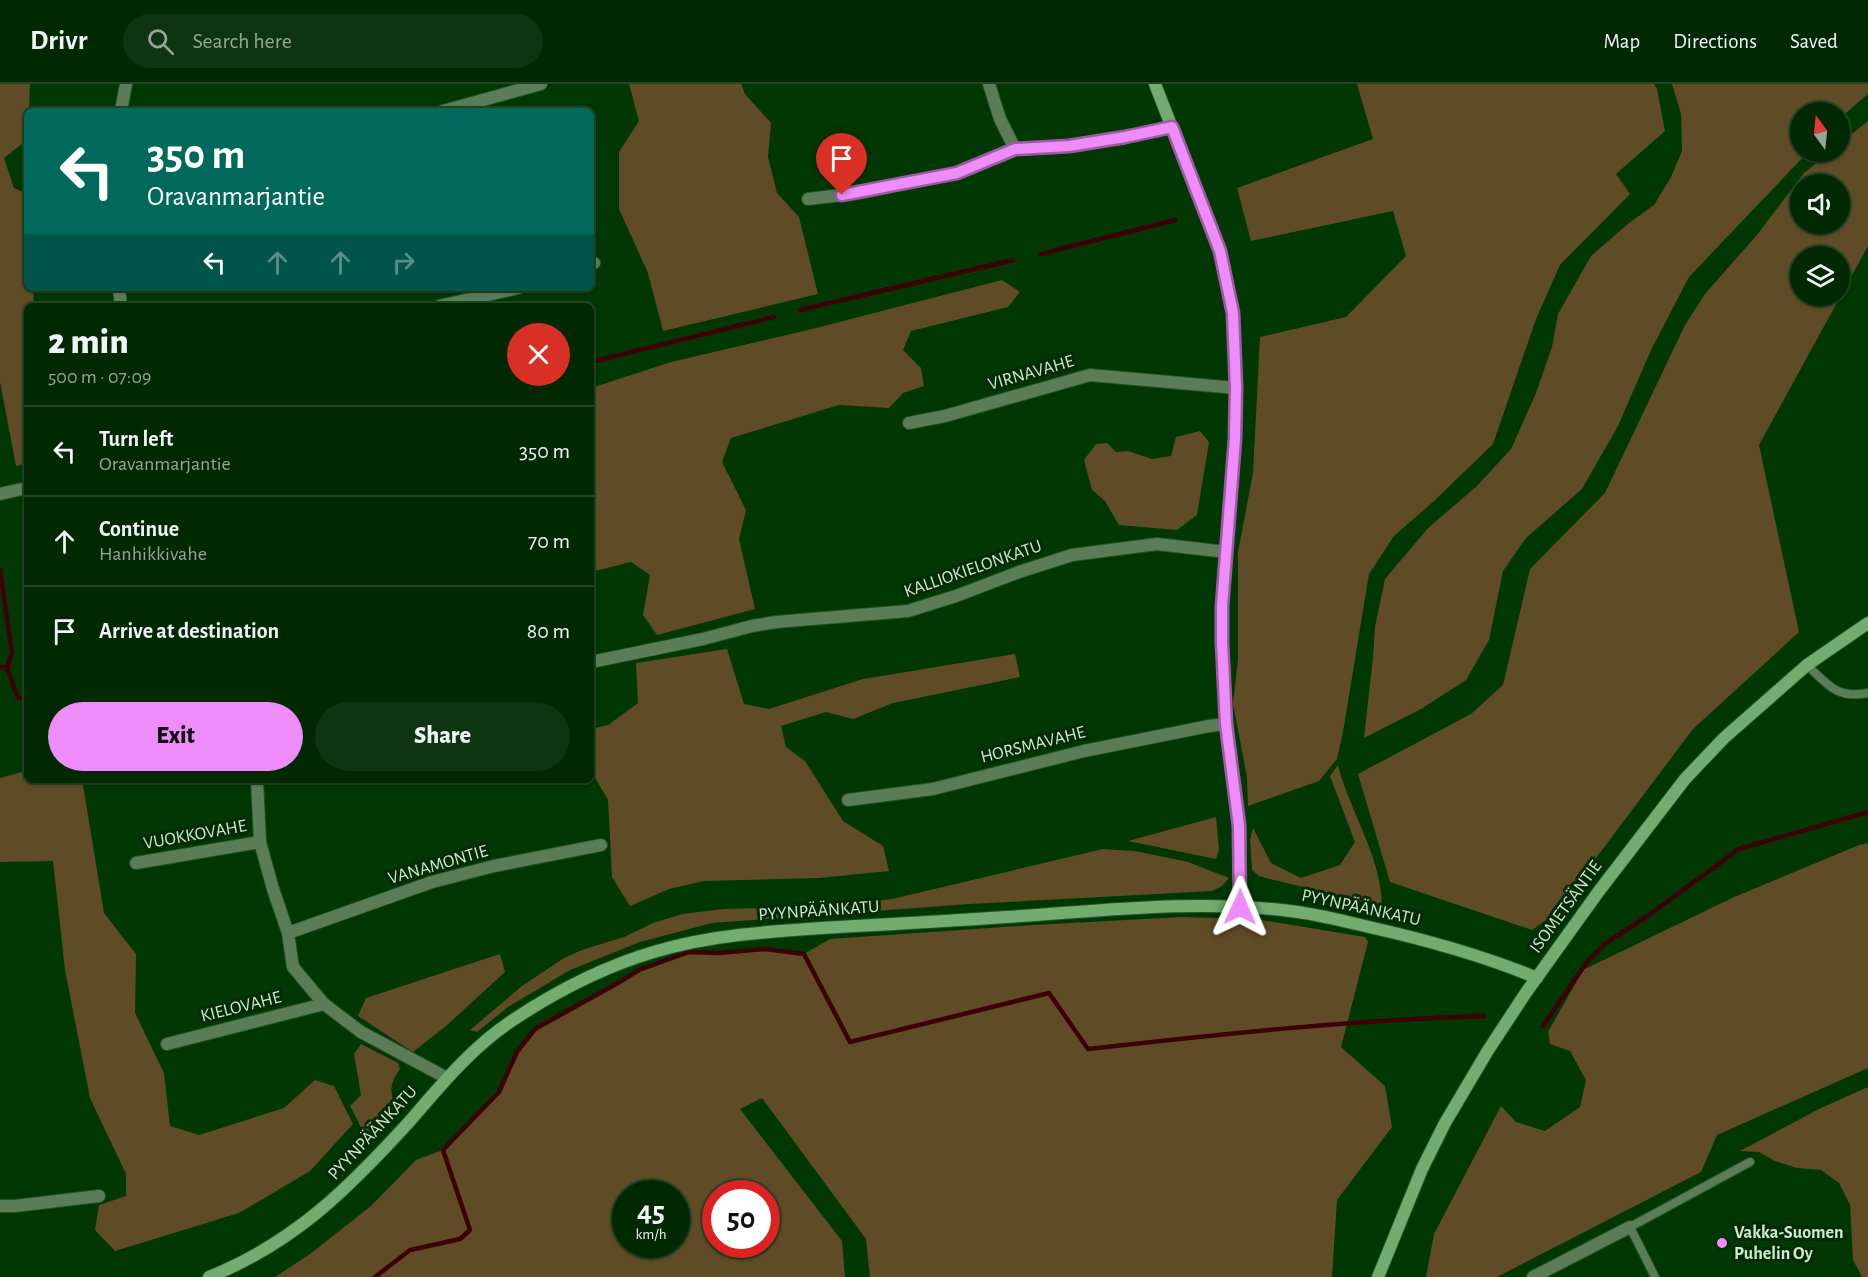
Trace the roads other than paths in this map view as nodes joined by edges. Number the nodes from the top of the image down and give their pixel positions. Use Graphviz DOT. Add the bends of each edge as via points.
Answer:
graph roads {
  1 [pos="126,84"];
  2 [pos="541,84"];
  3 [pos="989,84"];
  4 [pos="1155,84"];
  5 [pos="122,108"];
  6 [pos="454,108"];
  7 [pos="1172,127"];
  8 [pos="1015,149"];
  9 [pos="808,199"];
  10 [pos="505,291"];
  11 [pos="452,303"];
  12 [pos="1236,388"];
  13 [pos="909,423"];
  14 [pos="24,489"];
  15 [pos="0,494"];
  16 [pos="1226,552"];
  17 [pos="1868,623"];
  18 [pos="594,661"];
  19 [pos="1807,664"];
  20 [pos="1868,693"];
  21 [pos="1226,724"];
  22 [pos="257,783"];
  23 [pos="849,800"];
  24 [pos="260,842"];
  25 [pos="601,844"];
  26 [pos="136,863"];
  27 [pos="1240,907"];
  28 [pos="288,933"];
  29 [pos="1537,978"];
  30 [pos="324,1004"];
  31 [pos="167,1044"];
  32 [pos="447,1078"];
  33 [pos="1750,1161"];
  34 [pos="99,1196"];
  35 [pos="0,1206"];
  36 [pos="1630,1227"];
  37 [pos="209,1277"];
  38 [pos="1378,1277"];
  39 [pos="1533,1277"];
  40 [pos="1655,1277"];
  1 -- 5 [label="street"];
  2 -- 6 [label="street"];
  3 -- 8 [label="street"];
  4 -- 7 [label="main road"];
  7 -- 8 [label="street" via="1069,146"];
  7 -- 12 [label="main road" via="1227,276 1233,313"];
  8 -- 9 [label="street" via="957,173"];
  10 -- 11 [label="street"];
  12 -- 13 [label="street, VIRNAVAHE" via="1090,375"];
  12 -- 16 [label="main road"];
  14 -- 15 [label="street"];
  16 -- 18 [label="street, KALLIOKIELONKATU" via="1157,544 1072,555 908,611 752,626"];
  16 -- 21 [label="main road" via="1222,643"];
  17 -- 19 [label="main road, ISOMETSÄNTIE"];
  19 -- 20 [label="lane" via="1837,692 1852,696"];
  19 -- 29 [label="main road, ISOMETSÄNTIE" via="1684,779"];
  21 -- 23 [label="street, HORSMAVAHE" via="1084,751 933,789"];
  21 -- 27 [label="main road" via="1239,826"];
  22 -- 24 [label="street"];
  24 -- 26 [label="street, VUOKKOVAHE"];
  24 -- 28 [label="street"];
  25 -- 28 [label="street, VANAMONTIE" via="432,882"];
  27 -- 29 [label="main road, PYYNPÄÄNKATU" via="1290,911 1384,930 1445,945"];
  27 -- 32 [label="main road, PYYNPÄÄNKATU" via="1191,906 769,931 707,939 658,951 574,983 508,1023"];
  28 -- 30 [label="street" via="293,967"];
  29 -- 38 [label="main road, ISOMETSÄNTIE" via="1445,1123"];
  30 -- 31 [label="street, KIELOVAHE"];
  30 -- 32 [label="street" via="362,1032"];
  32 -- 37 [label="main road, PYYNPÄÄNKATU" via="337,1197 265,1250"];
  33 -- 36 [label="lane"];
  34 -- 35 [label="street"];
  36 -- 39 [label="street"];
  36 -- 40 [label="lane"];
}
